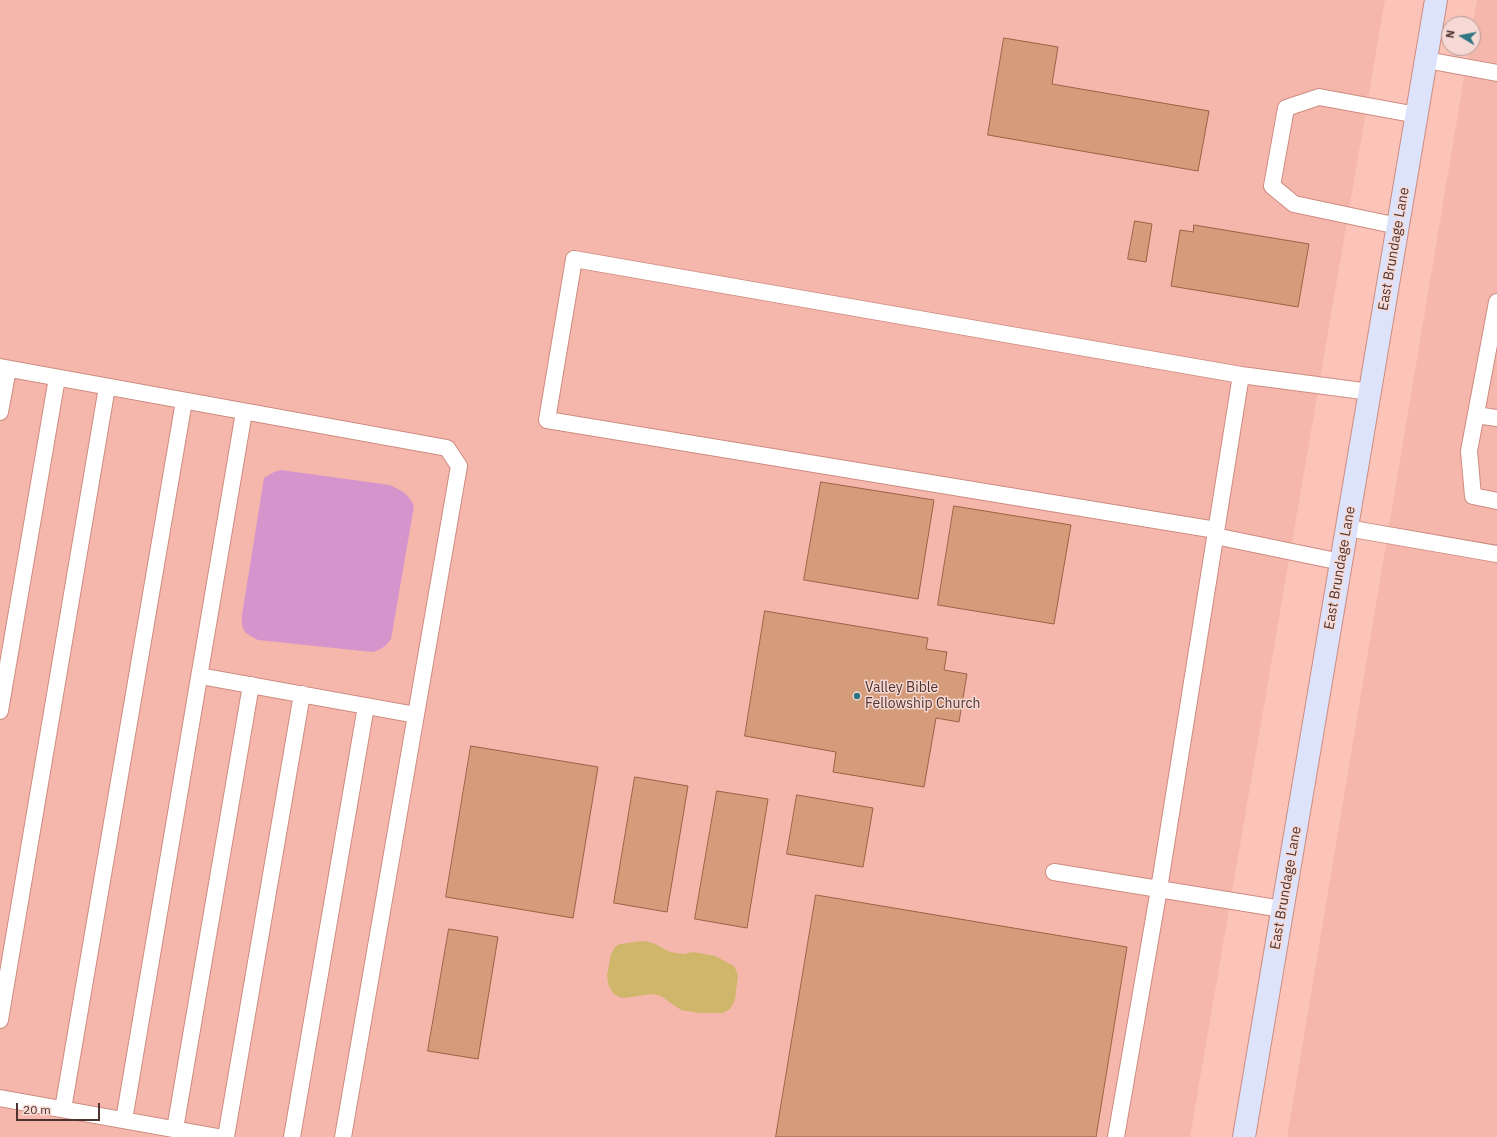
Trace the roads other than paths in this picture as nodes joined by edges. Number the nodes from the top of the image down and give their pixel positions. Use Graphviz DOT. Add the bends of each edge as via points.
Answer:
graph roads {
  1 [pos="1436,0"];
  2 [pos="1426,60"];
  3 [pos="1497,73"];
  4 [pos="1417,115"];
  5 [pos="1398,226"];
  6 [pos="1497,302"];
  7 [pos="4,368"];
  8 [pos="1241,375"];
  9 [pos="57,378"];
  10 [pos="107,387"];
  11 [pos="1370,392"];
  12 [pos="184,401"];
  13 [pos="0,412"];
  14 [pos="244,412"];
  15 [pos="1476,415"];
  16 [pos="1497,418"];
  17 [pos="1497,500"];
  18 [pos="1347,528"];
  19 [pos="1215,533"];
  20 [pos="1497,554"];
  21 [pos="1341,562"];
  22 [pos="200,676"];
  23 [pos="251,685"];
  24 [pos="302,694"];
  25 [pos="366,706"];
  26 [pos="0,711"];
  27 [pos="416,715"];
  28 [pos="1054,872"];
  29 [pos="1159,889"];
  30 [pos="1282,908"];
  31 [pos="0,1020"];
  32 [pos="0,1098"];
  33 [pos="63,1109"];
  34 [pos="124,1120"];
  35 [pos="175,1129"];
  36 [pos="218,1137"];
  37 [pos="226,1137"];
  38 [pos="292,1137"];
  39 [pos="343,1137"];
  40 [pos="1116,1137"];
  41 [pos="1244,1137"];
  1 -- 2 [label="main road, East Brundage Lane"];
  2 -- 3 [label="lane"];
  2 -- 4 [label="main road, East Brundage Lane"];
  4 -- 5 [label="main road, East Brundage Lane"];
  4 -- 5 [label="lane" via="1319,96 1286,108 1272,186 1294,204"];
  5 -- 11 [label="main road, East Brundage Lane"];
  6 -- 15 [label="lane"];
  7 -- 9 [label="lane"];
  7 -- 13 [label="lane"];
  8 -- 11 [label="lane"];
  8 -- 19 [label="lane"];
  8 -- 19 [label="lane" via="574,259 548,420"];
  9 -- 10 [label="lane"];
  9 -- 26 [label="lane"];
  10 -- 12 [label="lane"];
  10 -- 31 [label="lane"];
  11 -- 18 [label="main road, East Brundage Lane"];
  12 -- 14 [label="lane"];
  12 -- 33 [label="lane"];
  14 -- 22 [label="lane"];
  14 -- 27 [label="lane" via="447,448 459,466"];
  15 -- 16 [label="lane"];
  15 -- 17 [label="lane" via="1469,451 1473,496"];
  18 -- 20 [label="lane"];
  18 -- 21 [label="main road, East Brundage Lane"];
  19 -- 21 [label="lane"];
  19 -- 29 [label="lane"];
  21 -- 30 [label="main road, East Brundage Lane"];
  22 -- 23 [label="lane"];
  22 -- 34 [label="lane"];
  23 -- 24 [label="lane"];
  23 -- 35 [label="lane"];
  24 -- 25 [label="lane"];
  24 -- 37 [label="lane"];
  25 -- 27 [label="lane"];
  25 -- 38 [label="lane"];
  27 -- 39 [label="lane"];
  28 -- 29 [label="lane"];
  29 -- 30 [label="lane"];
  29 -- 40 [label="lane"];
  30 -- 41 [label="main road, East Brundage Lane"];
  32 -- 33 [label="lane"];
  33 -- 34 [label="lane"];
  34 -- 35 [label="lane"];
  35 -- 36 [label="lane"];
}
